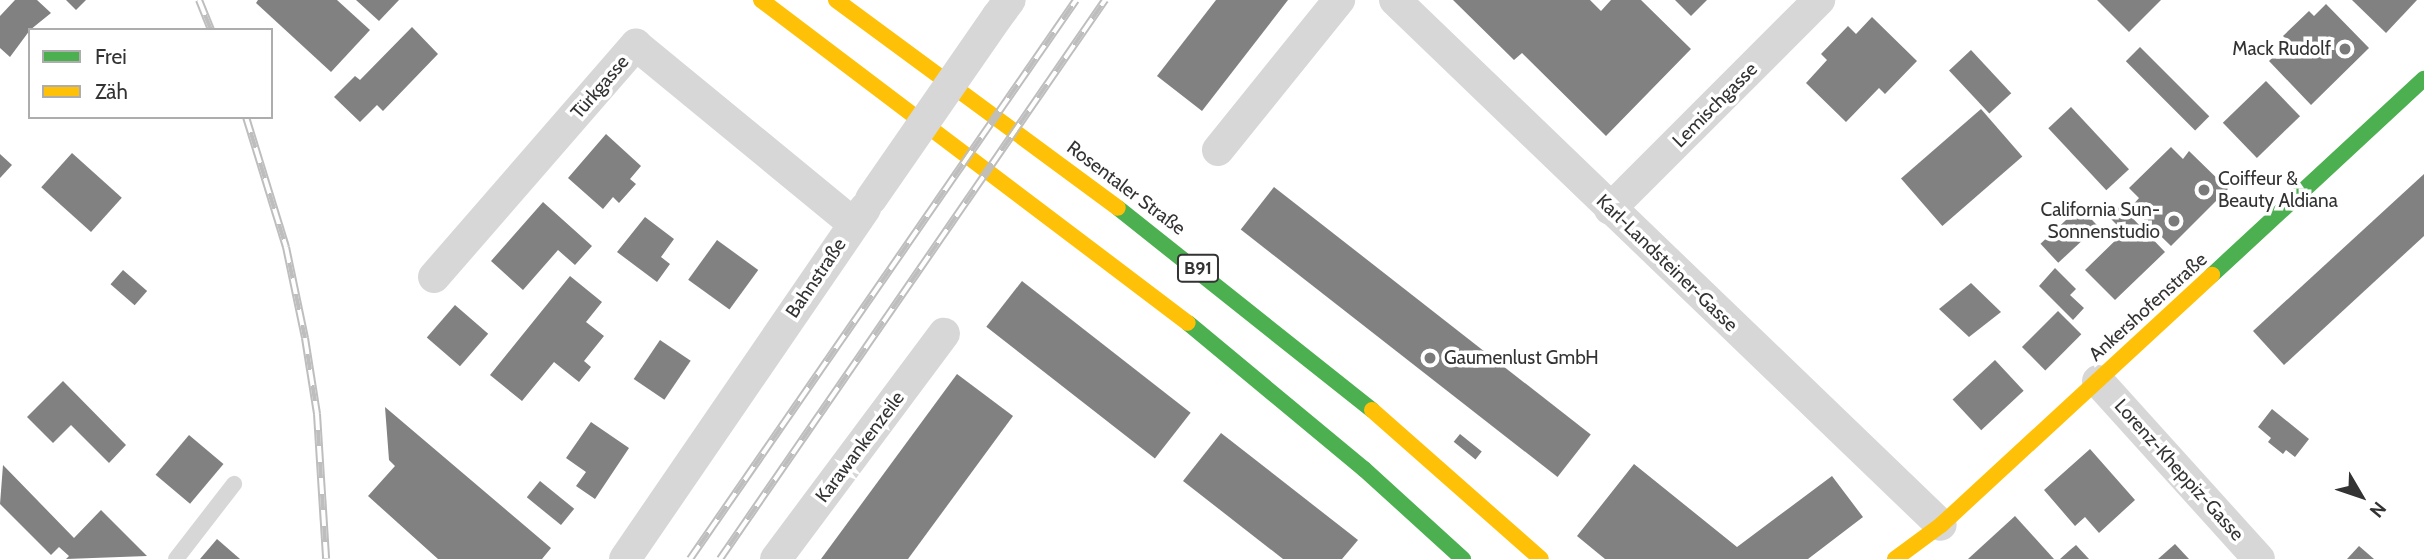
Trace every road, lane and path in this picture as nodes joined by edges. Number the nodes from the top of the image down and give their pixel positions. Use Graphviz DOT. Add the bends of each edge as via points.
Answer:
graph roads {
  1 [pos="761,0"];
  2 [pos="836,0"];
  3 [pos="1339,0"];
  4 [pos="1395,0"];
  5 [pos="1819,0"];
  6 [pos="1003,9"];
  7 [pos="2424,79"];
  8 [pos="1218,150"];
  9 [pos="1610,209"];
  10 [pos="862,211"];
  11 [pos="434,277"];
  12 [pos="944,334"];
  13 [pos="2098,381"];
  14 [pos="234,484"];
  15 [pos="1941,525"];
  16 [pos="176,559"];
  17 [pos="625,559"];
  18 [pos="776,559"];
  19 [pos="1463,559"];
  20 [pos="1541,559"];
  21 [pos="1895,559"];
  22 [pos="2259,559"];
  1 -- 19 [label="main road, B91" via="1154,295"];
  2 -- 20 [label="main road, Rosentaler Straße / B91" via="1195,265 1385,419"];
  3 -- 8 [label="street"];
  4 -- 9 [label="street, Karl-Landsteiner-Gasse"];
  5 -- 9 [label="street, Lemischgasse"];
  6 -- 10 [label="street, Bahnstraße, bridge"];
  7 -- 13 [label="main road, Ankershofenstraße"];
  9 -- 15 [label="street, Karl-Landsteiner-Gasse"];
  10 -- 11 [label="street, Türkgasse" via="636,45"];
  10 -- 17 [label="street, Bahnstraße"];
  12 -- 18 [label="street, Karawankenzeile"];
  13 -- 15 [label="main road, Ankershofenstraße"];
  13 -- 22 [label="street, Lorenz-Kheppiz-Gasse"];
  14 -- 16 [label="lane"];
  15 -- 21 [label="main road, Ankershofenstraße"];
}
